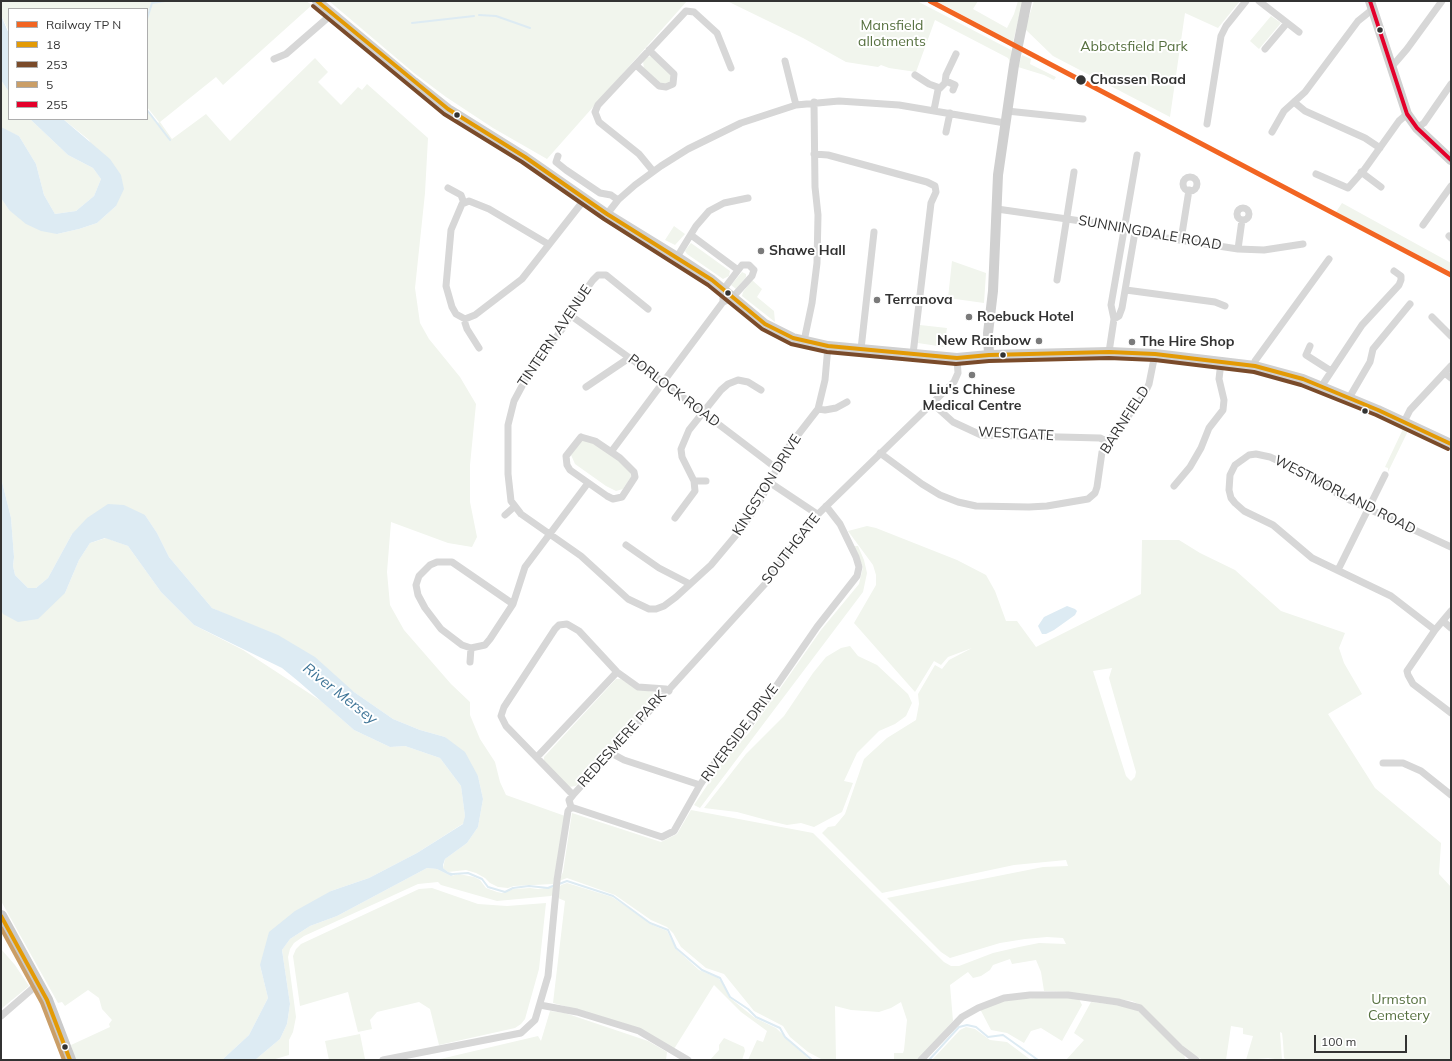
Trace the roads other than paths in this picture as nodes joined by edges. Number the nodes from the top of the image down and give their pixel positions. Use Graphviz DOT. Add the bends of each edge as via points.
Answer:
graph roads {
  1 [pos="317,1"];
  2 [pos="1027,1"];
  3 [pos="1246,1"];
  4 [pos="1259,1"];
  5 [pos="1442,1"];
  6 [pos="1371,5"];
  7 [pos="332,14"];
  8 [pos="1287,23"];
  9 [pos="1299,32"];
  10 [pos="1265,49"];
  11 [pos="649,50"];
  12 [pos="955,53"];
  13 [pos="274,59"];
  14 [pos="785,61"];
  15 [pos="636,65"];
  16 [pos="1391,65"];
  17 [pos="731,68"];
  18 [pos="915,74"];
  19 [pos="946,81"];
  20 [pos="1451,84"];
  21 [pos="940,88"];
  22 [pos="953,90"];
  23 [pos="814,102"];
  24 [pos="1294,102"];
  25 [pos="796,105"];
  26 [pos="934,110"];
  27 [pos="1007,111"];
  28 [pos="950,113"];
  29 [pos="1407,114"];
  30 [pos="1083,119"];
  31 [pos="1006,123"];
  32 [pos="1207,124"];
  33 [pos="1417,128"];
  34 [pos="946,132"];
  35 [pos="1272,132"];
  36 [pos="1380,148"];
  37 [pos="814,154"];
  38 [pos="1137,155"];
  39 [pos="558,156"];
  40 [pos="1451,160"];
  41 [pos="653,171"];
  42 [pos="1074,172"];
  43 [pos="1361,172"];
  44 [pos="1316,174"];
  45 [pos="1451,186"];
  46 [pos="1381,187"];
  47 [pos="448,188"];
  48 [pos="1189,190"];
  49 [pos="748,198"];
  50 [pos="584,200"];
  51 [pos="618,200"];
  52 [pos="464,203"];
  53 [pos="997,209"];
  54 [pos="607,214"];
  55 [pos="1066,219"];
  56 [pos="1242,220"];
  57 [pos="1423,225"];
  58 [pos="1125,229"];
  59 [pos="874,232"];
  60 [pos="1135,232"];
  61 [pos="690,235"];
  62 [pos="1181,240"];
  63 [pos="548,244"];
  64 [pos="1303,244"];
  65 [pos="1238,249"];
  66 [pos="677,257"];
  67 [pos="1329,259"];
  68 [pos="738,270"];
  69 [pos="1394,271"];
  70 [pos="1058,280"];
  71 [pos="722,290"];
  72 [pos="1126,290"];
  73 [pos="728,300"];
  74 [pos="1410,304"];
  75 [pos="1225,306"];
  76 [pos="648,309"];
  77 [pos="570,315"];
  78 [pos="1432,317"];
  79 [pos="465,319"];
  80 [pos="1114,319"];
  81 [pos="1451,336"];
  82 [pos="804,341"];
  83 [pos="828,346"];
  84 [pos="1310,346"];
  85 [pos="479,348"];
  86 [pos="861,349"];
  87 [pos="1109,352"];
  88 [pos="912,354"];
  89 [pos="1155,354"];
  90 [pos="989,355"];
  91 [pos="629,358"];
  92 [pos="956,358"];
  93 [pos="1221,362"];
  94 [pos="1255,366"];
  95 [pos="1451,366"];
  96 [pos="1331,371"];
  97 [pos="1445,373"];
  98 [pos="1451,378"];
  99 [pos="664,382"];
  100 [pos="586,387"];
  101 [pos="1321,387"];
  102 [pos="761,390"];
  103 [pos="1349,398"];
  104 [pos="846,402"];
  105 [pos="933,404"];
  106 [pos="818,409"];
  107 [pos="703,413"];
  108 [pos="1404,422"];
  109 [pos="1108,442"];
  110 [pos="1451,444"];
  111 [pos="611,452"];
  112 [pos="880,453"];
  113 [pos="776,468"];
  114 [pos="1385,474"];
  115 [pos="694,481"];
  116 [pos="706,481"];
  117 [pos="769,482"];
  118 [pos="588,483"];
  119 [pos="1173,486"];
  120 [pos="826,506"];
  121 [pos="514,507"];
  122 [pos="1369,508"];
  123 [pos="817,514"];
  124 [pos="505,515"];
  125 [pos="675,518"];
  126 [pos="550,535"];
  127 [pos="626,545"];
  128 [pos="1451,547"];
  129 [pos="1338,570"];
  130 [pos="690,584"];
  131 [pos="513,604"];
  132 [pos="1451,611"];
  133 [pos="1443,621"];
  134 [pos="1451,628"];
  135 [pos="1435,630"];
  136 [pos="471,648"];
  137 [pos="470,662"];
  138 [pos="617,672"];
  139 [pos="669,691"];
  140 [pos="1451,713"];
  141 [pos="612,753"];
  142 [pos="537,757"];
  143 [pos="1383,763"];
  144 [pos="700,785"];
  145 [pos="572,795"];
  146 [pos="1451,795"];
  147 [pos="572,807"];
  148 [pos="1,916"];
  149 [pos="39,983"];
  150 [pos="540,1005"];
  151 [pos="1,1016"];
  152 [pos="70,1060"];
  153 [pos="383,1060"];
  154 [pos="688,1060"];
  155 [pos="921,1060"];
  156 [pos="1196,1060"];
  1 -- 7 [label="main road"];
  2 -- 27 [label="main road"];
  3 -- 32 [label="street" via="1221,36"];
  4 -- 8 [label="street"];
  5 -- 16 [label="street" via="1407,49"];
  6 -- 16 [label="main road"];
  6 -- 24 [label="street" via="1305,92"];
  7 -- 13 [label="street" via="286,54"];
  7 -- 50 [label="main road" via="431,96 525,157"];
  8 -- 9 [label="street"];
  8 -- 10 [label="street"];
  11 -- 15 [label="street"];
  11 -- 15 [label="street" via="674,74 673,84 659,86"];
  11 -- 17 [label="street" via="681,15 691,11 718,35"];
  12 -- 19 [label="street" via="946,74"];
  14 -- 25 [label="street"];
  15 -- 41 [label="street" via="598,105 596,116 601,124 639,154"];
  16 -- 29 [label="main road"];
  18 -- 21 [label="street"];
  19 -- 21 [label="street"];
  19 -- 22 [label="street" via="955,85"];
  20 -- 33 [label="street" via="1424,123"];
  21 -- 26 [label="street"];
  23 -- 25 [label="street"];
  23 -- 26 [label="street" via="850,101"];
  23 -- 37 [label="street"];
  24 -- 35 [label="street" via="1284,111"];
  24 -- 36 [label="street" via="1305,111 1365,138"];
  25 -- 41 [label="street" via="720,132"];
  26 -- 28 [label="street"];
  27 -- 30 [label="street"];
  27 -- 31 [label="main road"];
  28 -- 31 [label="street"];
  28 -- 34 [label="street"];
  29 -- 33 [label="main road"];
  29 -- 36 [label="street"];
  31 -- 53 [label="main road" via="998,180"];
  33 -- 40 [label="main road"];
  36 -- 43 [label="street"];
  37 -- 82 [label="street" via="818,215 817,263"];
  37 -- 88 [label="street" via="828,155 935,186"];
  38 -- 58 [label="street"];
  39 -- 51 [label="street" via="556,162 566,170 600,193 611,195"];
  41 -- 51 [label="street"];
  42 -- 55 [label="street"];
  43 -- 44 [label="street" via="1348,188"];
  43 -- 46 [label="street"];
  45 -- 57 [label="street"];
  47 -- 52 [label="street" via="461,195"];
  48 -- 62 [label="street"];
  49 -- 61 [label="street" via="724,203 709,211"];
  50 -- 54 [label="main road"];
  50 -- 63 [label="street"];
  51 -- 54 [label="street"];
  52 -- 63 [label="street" via="474,202 489,209"];
  52 -- 79 [label="street" via="453,221 451,230 446,286 456,314"];
  53 -- 55 [label="street, SUNNINGDALE ROAD"];
  53 -- 90 [label="main road" via="988,333"];
  54 -- 66 [label="main road"];
  55 -- 58 [label="street, SUNNINGDALE ROAD"];
  55 -- 70 [label="street"];
  56 -- 65 [label="street"];
  58 -- 60 [label="street, SUNNINGDALE ROAD"];
  58 -- 80 [label="street" via="1111,305"];
  59 -- 86 [label="street"];
  60 -- 62 [label="street, SUNNINGDALE ROAD"];
  60 -- 72 [label="street"];
  61 -- 66 [label="street"];
  61 -- 68 [label="street"];
  62 -- 65 [label="street, SUNNINGDALE ROAD"];
  63 -- 79 [label="street" via="531,269 513,287 475,315"];
  64 -- 65 [label="street, SUNNINGDALE ROAD" via="1264,250"];
  66 -- 71 [label="main road"];
  67 -- 94 [label="street" via="1255,361"];
  68 -- 71 [label="street"];
  68 -- 73 [label="street" via="745,264 754,270 752,276"];
  69 -- 96 [label="street" via="1401,276 1399,285 1367,318"];
  71 -- 73 [label="main road"];
  72 -- 75 [label="street" via="1215,302"];
  72 -- 80 [label="street" via="1119,316"];
  73 -- 82 [label="main road" via="765,324"];
  73 -- 99 [label="street"];
  74 -- 103 [label="street" via="1373,349 1370,362"];
  76 -- 77 [label="street, TINTERN AVENUE" via="606,275 600,275 579,299"];
  77 -- 91 [label="street, PORLOCK ROAD"];
  77 -- 121 [label="street, TINTERN AVENUE" via="528,373 510,414 508,474 509,492"];
  78 -- 81 [label="street"];
  79 -- 85 [label="street" via="464,323"];
  80 -- 87 [label="street"];
  82 -- 83 [label="main road"];
  83 -- 86 [label="main road"];
  83 -- 106 [label="street, KINGSTON DRIVE" via="825,380"];
  84 -- 96 [label="street" via="1306,355"];
  86 -- 88 [label="main road"];
  87 -- 89 [label="main road"];
  87 -- 90 [label="main road"];
  88 -- 92 [label="main road"];
  89 -- 93 [label="main road"];
  89 -- 109 [label="street, BARNFIELD" via="1152,375 1143,397"];
  90 -- 92 [label="main road"];
  91 -- 99 [label="street, PORLOCK ROAD"];
  91 -- 100 [label="street"];
  92 -- 105 [label="street, SOUTHGATE" via="956,379"];
  93 -- 94 [label="main road"];
  93 -- 119 [label="street" via="1219,379 1224,400 1223,410 1209,428 1202,448"];
  94 -- 101 [label="main road"];
  95 -- 97 [label="street"];
  96 -- 101 [label="street"];
  97 -- 98 [label="street"];
  97 -- 108 [label="street" via="1410,410"];
  99 -- 107 [label="street, PORLOCK ROAD"];
  99 -- 111 [label="street"];
  101 -- 103 [label="main road"];
  102 -- 107 [label="street" via="748,382 738,380 721,390"];
  103 -- 108 [label="main road"];
  104 -- 106 [label="street" via="836,408"];
  105 -- 109 [label="street, WESTGATE" via="953,422 981,435 1100,438"];
  105 -- 112 [label="street, SOUTHGATE"];
  106 -- 113 [label="street, KINGSTON DRIVE" via="787,449"];
  107 -- 113 [label="street, PORLOCK ROAD"];
  107 -- 115 [label="street" via="685,437 681,449 682,457"];
  108 -- 110 [label="main road"];
  109 -- 112 [label="street, BARNFIELD" via="1102,452 1097,487 1092,497 1029,507 976,506 958,502 922,484"];
  111 -- 118 [label="street" via="595,440 584,437 577,439 565,460 570,470"];
  111 -- 118 [label="street" via="631,468 636,477 622,497 613,499"];
  112 -- 120 [label="street, SOUTHGATE"];
  113 -- 117 [label="street, KINGSTON DRIVE"];
  114 -- 122 [label="street"];
  115 -- 116 [label="street"];
  115 -- 125 [label="street" via="695,491"];
  117 -- 123 [label="street"];
  117 -- 130 [label="street, KINGSTON DRIVE" via="742,528 711,565"];
  118 -- 126 [label="street"];
  120 -- 123 [label="street, SOUTHGATE"];
  120 -- 144 [label="street, RIVERSIDE DRIVE" via="840,524 856,557 859,567 857,576 817,627 750,724 716,761"];
  121 -- 124 [label="street"];
  121 -- 126 [label="street"];
  122 -- 128 [label="street, WESTMORLAND ROAD"];
  122 -- 129 [label="street"];
  122 -- 129 [label="street, WESTMORLAND ROAD" via="1339,495 1314,477 1270,457 1249,455 1233,469 1228,482 1235,503 1244,511 1273,525 1312,558"];
  123 -- 139 [label="street, SOUTHGATE" via="765,584"];
  126 -- 130 [label="street, KINGSTON DRIVE" via="581,556 615,588 639,606 656,609 664,606"];
  126 -- 131 [label="street" via="525,567"];
  127 -- 130 [label="street" via="659,568"];
  129 -- 135 [label="street" via="1391,596"];
  131 -- 136 [label="street" via="490,639 484,645"];
  131 -- 136 [label="street" via="452,562 438,562 424,570 416,585 424,608 452,638"];
  132 -- 133 [label="street"];
  133 -- 134 [label="street"];
  133 -- 135 [label="street"];
  135 -- 140 [label="street" via="1408,668 1408,675 1413,684"];
  136 -- 137 [label="street"];
  138 -- 139 [label="street, REDESMERE PARK" via="638,687 666,688"];
  138 -- 142 [label="street"];
  138 -- 142 [label="street, REDESMERE PARK" via="572,626 563,624 555,629 502,712 502,721"];
  139 -- 141 [label="street, REDESMERE PARK"];
  141 -- 144 [label="street" via="624,760"];
  141 -- 145 [label="street, REDESMERE PARK"];
  142 -- 145 [label="street, REDESMERE PARK"];
  143 -- 146 [label="street" via="1403,760"];
  144 -- 147 [label="street, RIVERSIDE DRIVE" via="674,831 662,837"];
  145 -- 147 [label="street, REDESMERE PARK" via="569,800"];
  147 -- 150 [label="street, REDESMERE PARK" via="568,811 557,880 548,976"];
  148 -- 149 [label="main road"];
  149 -- 151 [label="street"];
  149 -- 152 [label="main road" via="59,1027"];
  150 -- 153 [label="street, REDESMERE PARK" via="536,1020 521,1032"];
  150 -- 154 [label="street" via="577,1012 638,1031"];
  155 -- 156 [label="street" via="962,1017 1004,998 1030,995 1068,995 1140,1008"];
}
